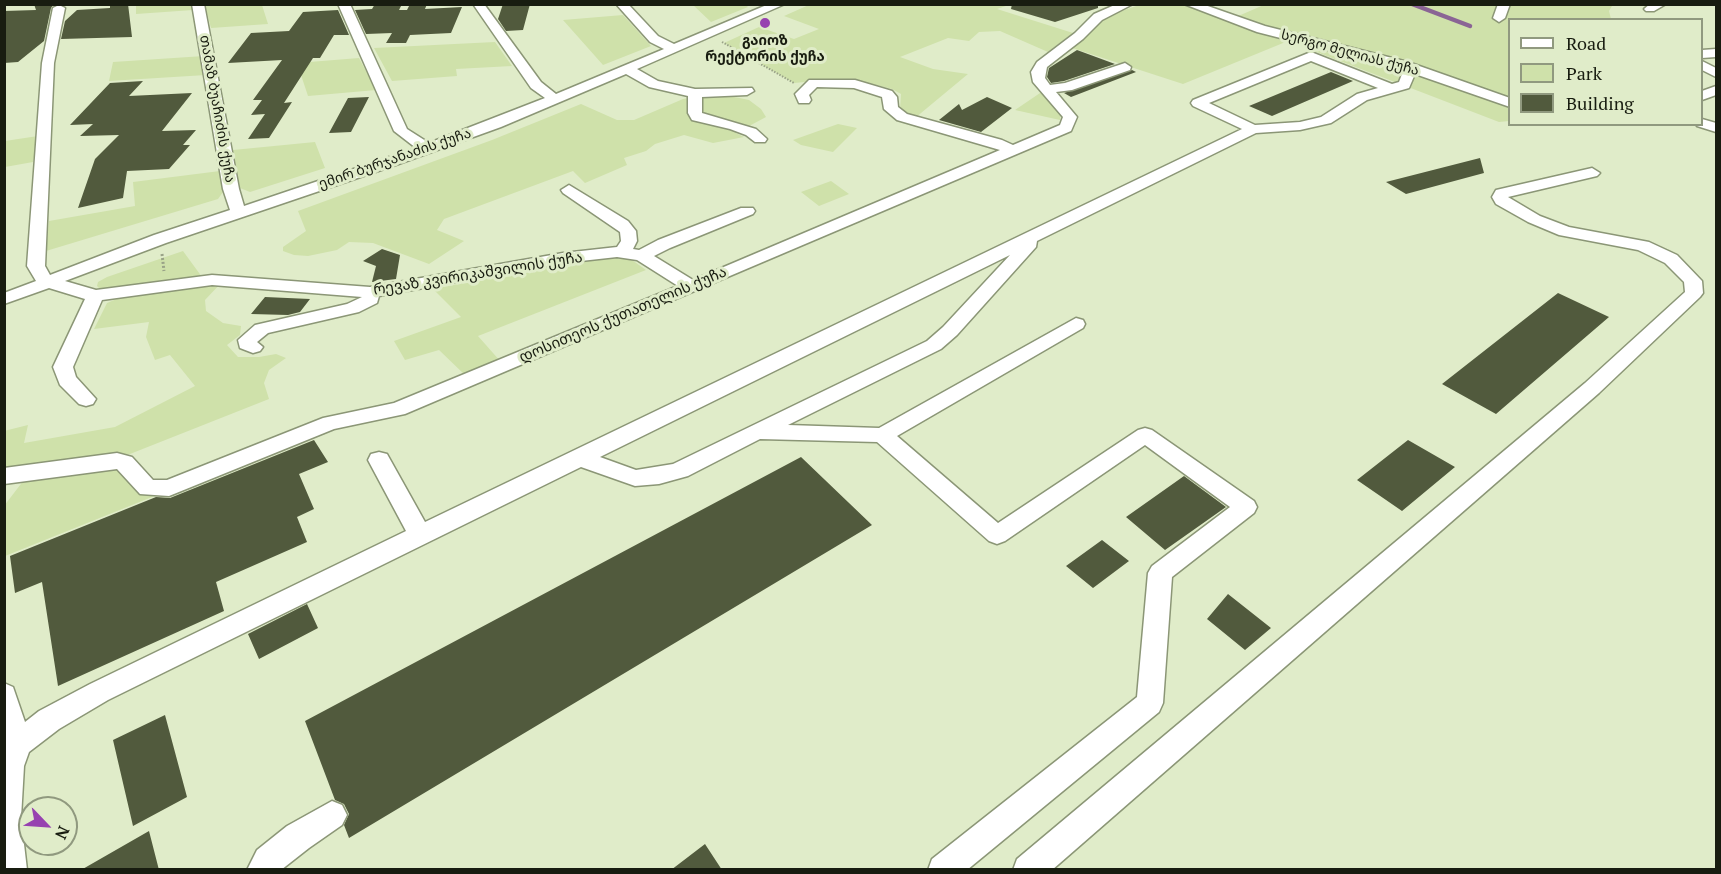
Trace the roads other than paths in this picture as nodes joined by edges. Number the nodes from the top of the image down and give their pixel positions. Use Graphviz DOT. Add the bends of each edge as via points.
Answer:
graph roads {
  1 [pos="198,4"];
  2 [pos="344,4"];
  3 [pos="478,4"];
  4 [pos="621,4"];
  5 [pos="1128,4"];
  6 [pos="1189,4"];
  7 [pos="1504,4"];
  8 [pos="771,6"];
  9 [pos="59,8"];
  10 [pos="1499,18"];
  11 [pos="674,49"];
  12 [pos="1403,65"];
  13 [pos="1125,67"];
  14 [pos="627,69"];
  15 [pos="1389,88"];
  16 [pos="1047,89"];
  17 [pos="747,91"];
  18 [pos="695,93"];
  19 [pos="556,99"];
  20 [pos="804,100"];
  21 [pos="1508,103"];
  22 [pos="1253,129"];
  23 [pos="760,139"];
  24 [pos="427,149"];
  25 [pos="1011,150"];
  26 [pos="1592,173"];
  27 [pos="568,190"];
  28 [pos="747,211"];
  29 [pos="239,213"];
  30 [pos="1039,233"];
  31 [pos="622,253"];
  32 [pos="642,256"];
  33 [pos="45,281"];
  34 [pos="690,286"];
  35 [pos="370,292"];
  36 [pos="95,296"];
  37 [pos="4,298"];
  38 [pos="1076,324"];
  39 [pos="253,347"];
  40 [pos="86,399"];
  41 [pos="757,432"];
  42 [pos="882,435"];
  43 [pos="579,458"];
  44 [pos="379,460"];
  45 [pos="4,476"];
  46 [pos="420,535"];
  47 [pos="4,695"];
  48 [pos="18,744"];
  49 [pos="332,815"];
  50 [pos="12,870"];
  51 [pos="262,870"];
  52 [pos="943,870"];
  53 [pos="1028,870"];
  1 -- 29 [label="street, თამაზ ბუაჩიძის ქუჩა" via="231,189"];
  2 -- 24 [label="street" via="401,131"];
  3 -- 19 [label="street" via="536,85"];
  4 -- 11 [label="street" via="654,39"];
  5 -- 16 [label="street" via="1098,17 1042,65 1038,79"];
  6 -- 12 [label="street, სერგო მელიას ქუჩა" via="1261,29"];
  7 -- 10 [label="street"];
  8 -- 11 [label="street, ემირ ბურჯანაძის ქუჩა"];
  9 -- 33 [label="street" via="48,63 36,266"];
  11 -- 14 [label="street, ემირ ბურჯანაძის ქუჩა"];
  12 -- 15 [label="street" via="1409,74 1405,84"];
  12 -- 21 [label="street, სერგო მელიას ქუჩა"];
  13 -- 16 [label="street" via="1067,87"];
  14 -- 18 [label="street" via="654,84"];
  14 -- 19 [label="street, ემირ ბურჯანაძის ქუჩა"];
  15 -- 22 [label="street" via="1362,97 1326,120"];
  15 -- 22 [label="street" via="1311,56 1198,103"];
  16 -- 25 [label="street, დოსითეოს ქუთათელის ქუჩა" via="1070,117 1066,128"];
  17 -- 18 [label="street"];
  18 -- 23 [label="street" via="697,117 735,126"];
  19 -- 24 [label="street, ემირ ბურჯანაძის ქუჩა"];
  20 -- 25 [label="street" via="802,94 814,83 855,84 890,97 891,109 902,117"];
  22 -- 30 [label="street"];
  24 -- 29 [label="street, ემირ ბურჯანაძის ქუჩა"];
  25 -- 34 [label="street, დოსითეოს ქუთათელის ქუჩა"];
  26 -- 53 [label="street" via="1502,193 1500,197 1534,219 1565,231 1643,246 1671,259 1694,281 1694,293 1592,388"];
  27 -- 31 [label="street" via="628,231 629,241"];
  28 -- 32 [label="street"];
  29 -- 33 [label="street, ემირ ბურჯანაძის ქუჩა"];
  30 -- 41 [label="street" via="934,345"];
  30 -- 43 [label="street"];
  31 -- 32 [label="street, რევაზ კვირიკაშვილის ქუჩა"];
  31 -- 35 [label="street, რევაზ კვირიკაშვილის ქუჩა" via="563,258"];
  32 -- 34 [label="street, რევაზ კვირიკაშვილის ქუჩა"];
  33 -- 36 [label="street, რევაზ კვირიკაშვილის ქუჩა"];
  33 -- 37 [label="street, ემირ ბურჯანაძის ქუჩა"];
  34 -- 45 [label="street, დოსითეოს ქუთათელის ქუჩა" via="398,409 330,423 169,488 148,488 124,463 117,461"];
  35 -- 36 [label="street, რევაზ კვირიკაშვილის ქუჩა" via="212,280"];
  35 -- 39 [label="street" via="371,298 353,308 262,329 247,340"];
  36 -- 40 [label="street" via="63,367 67,380"];
  38 -- 42 [label="street"];
  41 -- 42 [label="street"];
  41 -- 43 [label="street" via="680,470 659,476 635,478"];
  42 -- 52 [label="street" via="997,535 1145,435 1246,507 1160,573 1150,703"];
  43 -- 46 [label="street"];
  44 -- 46 [label="street"];
  46 -- 48 [label="street" via="99,692 49,720"];
  47 -- 48 [label="street"];
  48 -- 50 [label="street" via="9,766 6,818"];
  49 -- 51 [label="street" via="298,837"];
}
